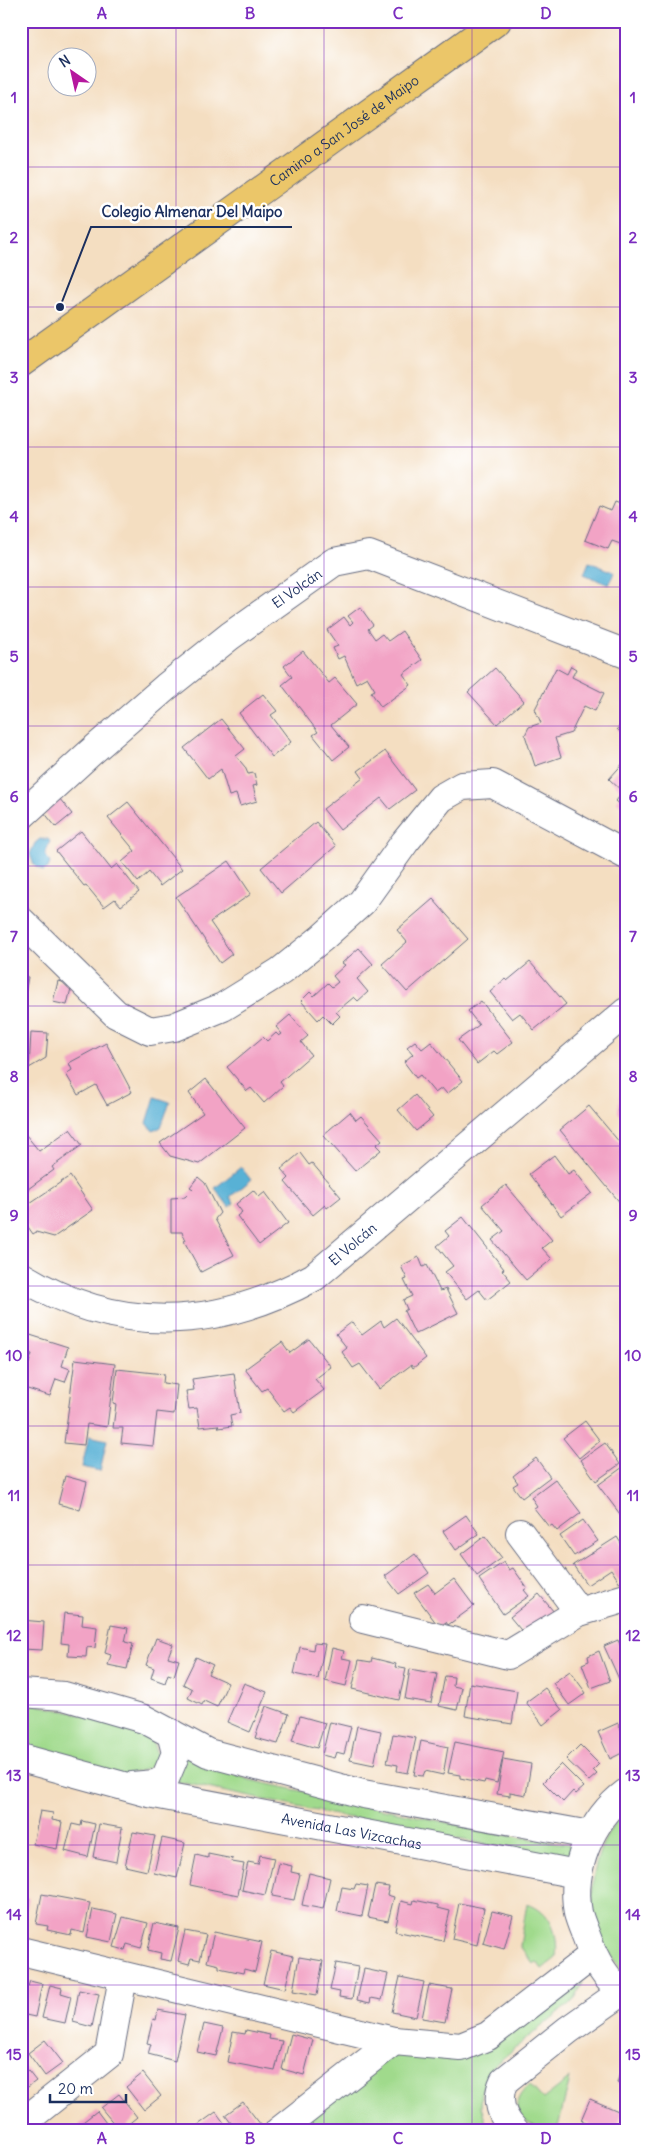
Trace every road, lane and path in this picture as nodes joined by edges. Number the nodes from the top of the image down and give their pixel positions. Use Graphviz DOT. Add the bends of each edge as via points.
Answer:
graph roads {
  1 [pos="497,21"];
  2 [pos="21,363"];
  3 [pos="626,654"];
  4 [pos="21,816"];
  5 [pos="626,855"];
  6 [pos="21,922"];
  7 [pos="626,1012"];
  8 [pos="21,1276"];
  9 [pos="520,1533"];
  10 [pos="626,1598"];
  11 [pos="579,1612"];
  12 [pos="363,1620"];
  13 [pos="21,1693"];
  14 [pos="171,1733"];
  15 [pos="21,1758"];
  16 [pos="126,1786"];
  17 [pos="626,1793"];
  18 [pos="590,1835"];
  19 [pos="578,1874"];
  20 [pos="21,1951"];
  21 [pos="593,1955"];
  22 [pos="122,1977"];
  23 [pos="624,1993"];
  24 [pos="394,2041"];
  25 [pos="21,2124"];
  26 [pos="279,2131"];
  27 [pos="515,2131"];
  1 -- 2 [label="main road, Camino a San José de Maipo"];
  3 -- 4 [label="street, El Volcán" via="369,555 334,562 230,636 166,687"];
  5 -- 6 [label="street" via="493,784 462,786 442,798 362,902 281,971 223,1007 174,1027 150,1031 116,1014"];
  7 -- 8 [label="street, El Volcán" via="314,1277 286,1293 225,1313 161,1319 98,1310 68,1300"];
  9 -- 11 [label="street"];
  10 -- 11 [label="street"];
  11 -- 12 [label="street" via="508,1655"];
  13 -- 14 [label="street" via="64,1696 144,1719"];
  14 -- 16 [label="street, Avenida Las Vizcachas" via="176,1753 165,1779 155,1784"];
  14 -- 18 [label="street" via="208,1753 363,1794"];
  15 -- 16 [label="street, Avenida Las Vizcachas"];
  16 -- 19 [label="street, Avenida Las Vizcachas"];
  17 -- 18 [label="street" via="612,1803"];
  18 -- 19 [label="street"];
  19 -- 21 [label="street" via="578,1912"];
  20 -- 22 [label="street"];
  21 -- 23 [label="street" via="606,1975"];
  21 -- 24 [label="street" via="488,2036 473,2043 461,2047"];
  22 -- 24 [label="street"];
  22 -- 25 [label="street" via="108,2054"];
  23 -- 27 [label="street" via="568,2030 504,2081 499,2094 500,2105 502,2114"];
  24 -- 26 [label="street"];
}
